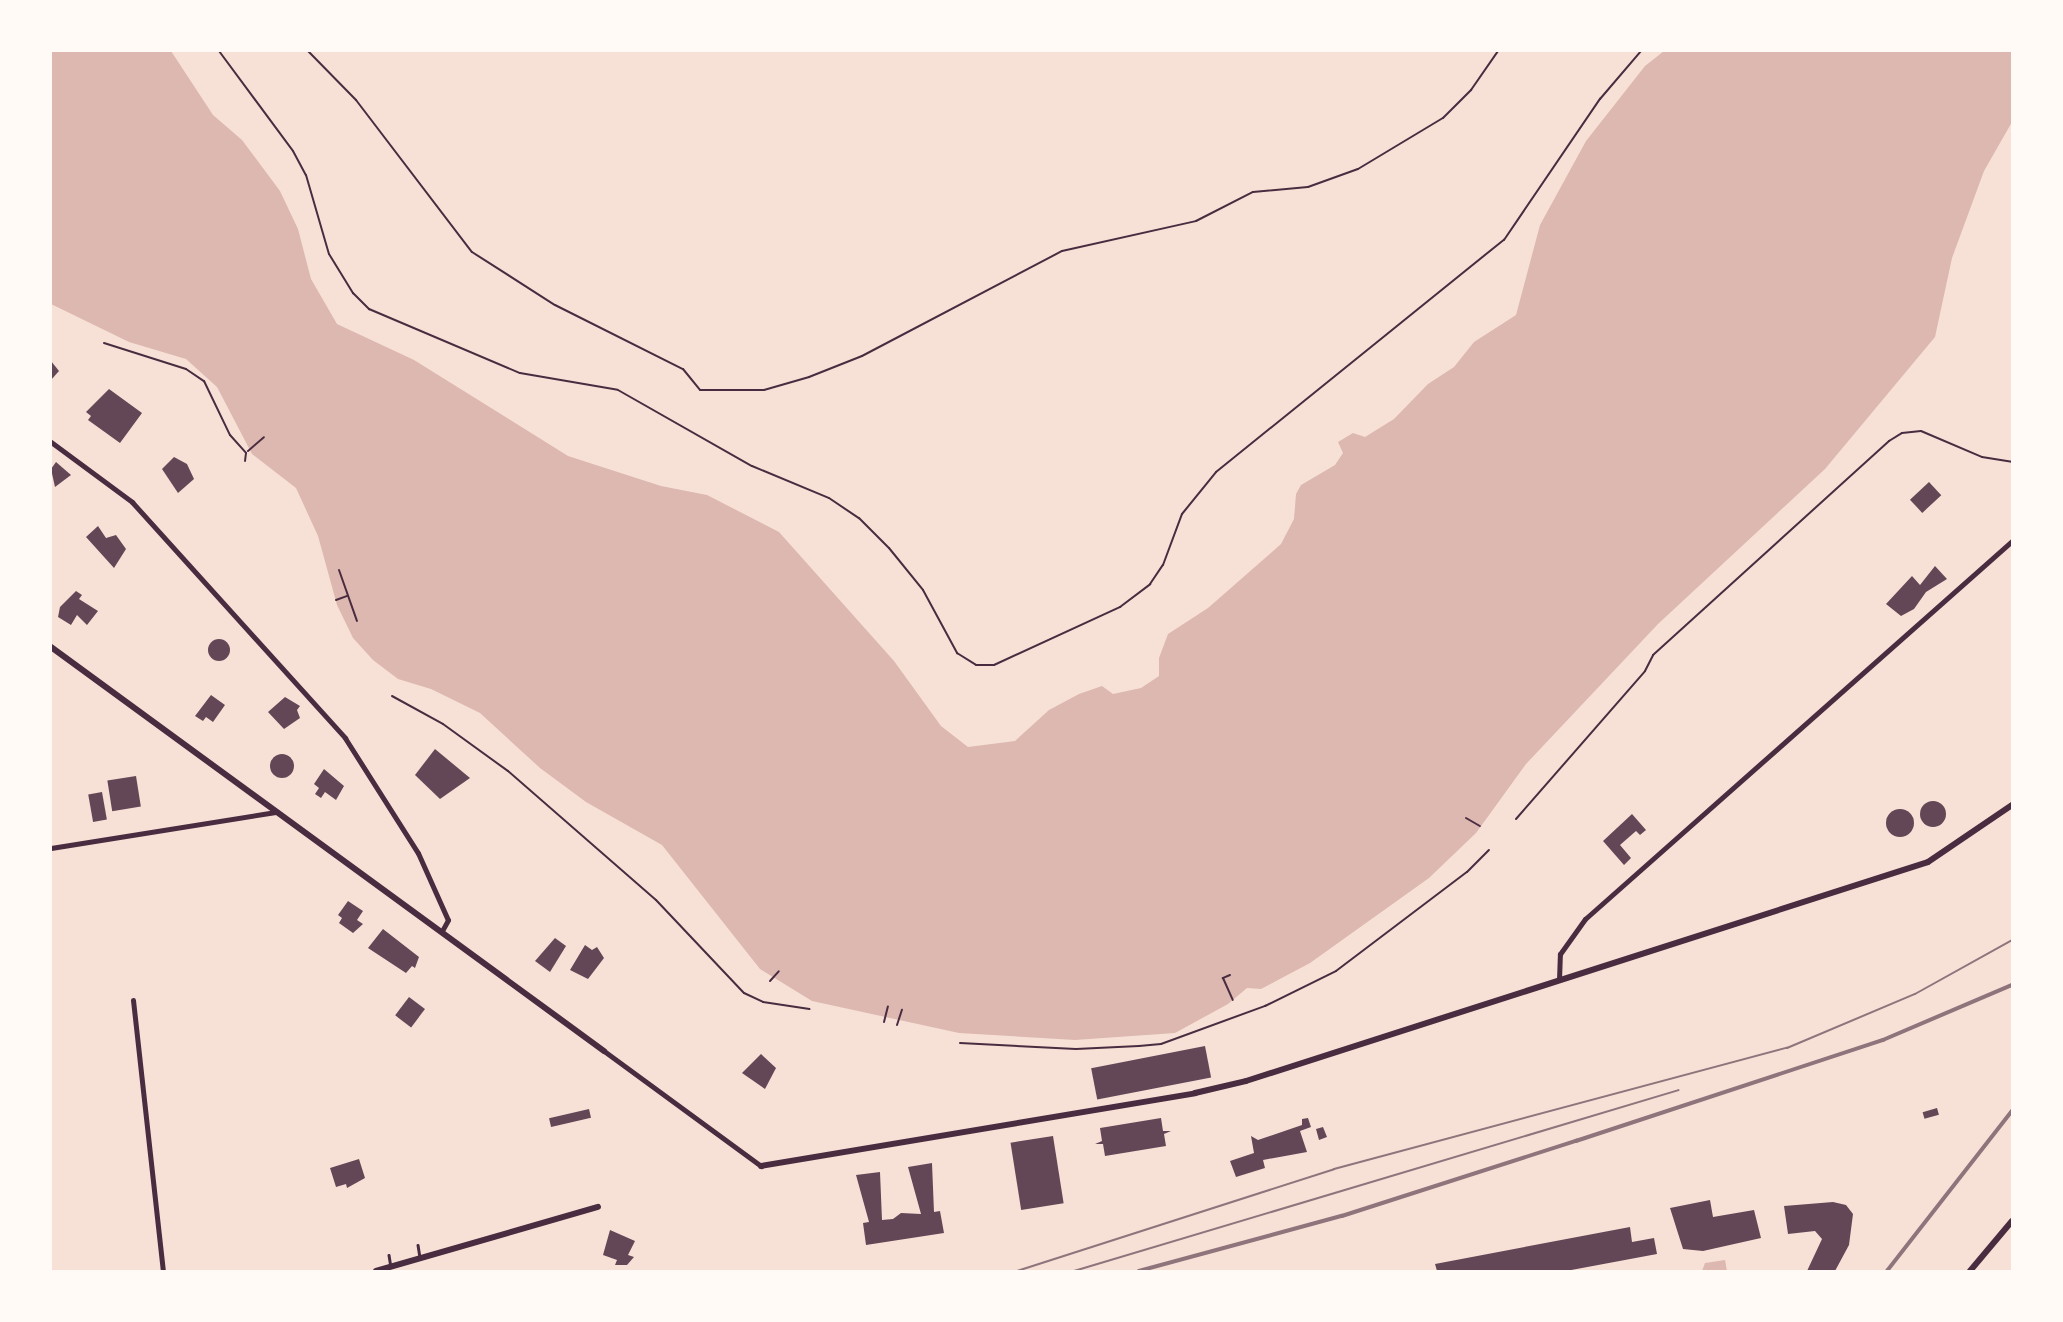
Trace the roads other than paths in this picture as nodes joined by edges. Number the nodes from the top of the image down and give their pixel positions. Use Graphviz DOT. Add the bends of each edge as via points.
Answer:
graph roads {
  1 [pos="51,442"];
  2 [pos="2012,541"];
  3 [pos="51,647"];
  4 [pos="2012,805"];
  5 [pos="277,812"];
  6 [pos="51,848"];
  7 [pos="442,932"];
  8 [pos="1559,980"];
  9 [pos="133,1000"];
  10 [pos="604,1051"];
  11 [pos="761,1166"];
  12 [pos="598,1206"];
  13 [pos="2012,1221"];
  14 [pos="418,1245"];
  15 [pos="389,1255"];
  16 [pos="420,1258"];
  17 [pos="391,1267"];
  18 [pos="163,1271"];
  19 [pos="376,1271"];
  20 [pos="1970,1271"];
  1 -- 7 [label="street" via="132,502 345,738 418,853 448,920"];
  2 -- 8 [label="street" via="1585,919 1560,954"];
  3 -- 5 [label="street"];
  4 -- 8 [label="street" via="1928,862"];
  5 -- 6 [label="street"];
  5 -- 7 [label="street"];
  7 -- 10 [label="street"];
  8 -- 11 [label="street" via="1215,1090"];
  9 -- 18 [label="street"];
  10 -- 11 [label="street"];
  12 -- 16 [label="street"];
  13 -- 20 [label="street"];
  14 -- 16 [label="lane"];
  15 -- 17 [label="lane"];
  16 -- 17 [label="street"];
  17 -- 19 [label="street"];
}
